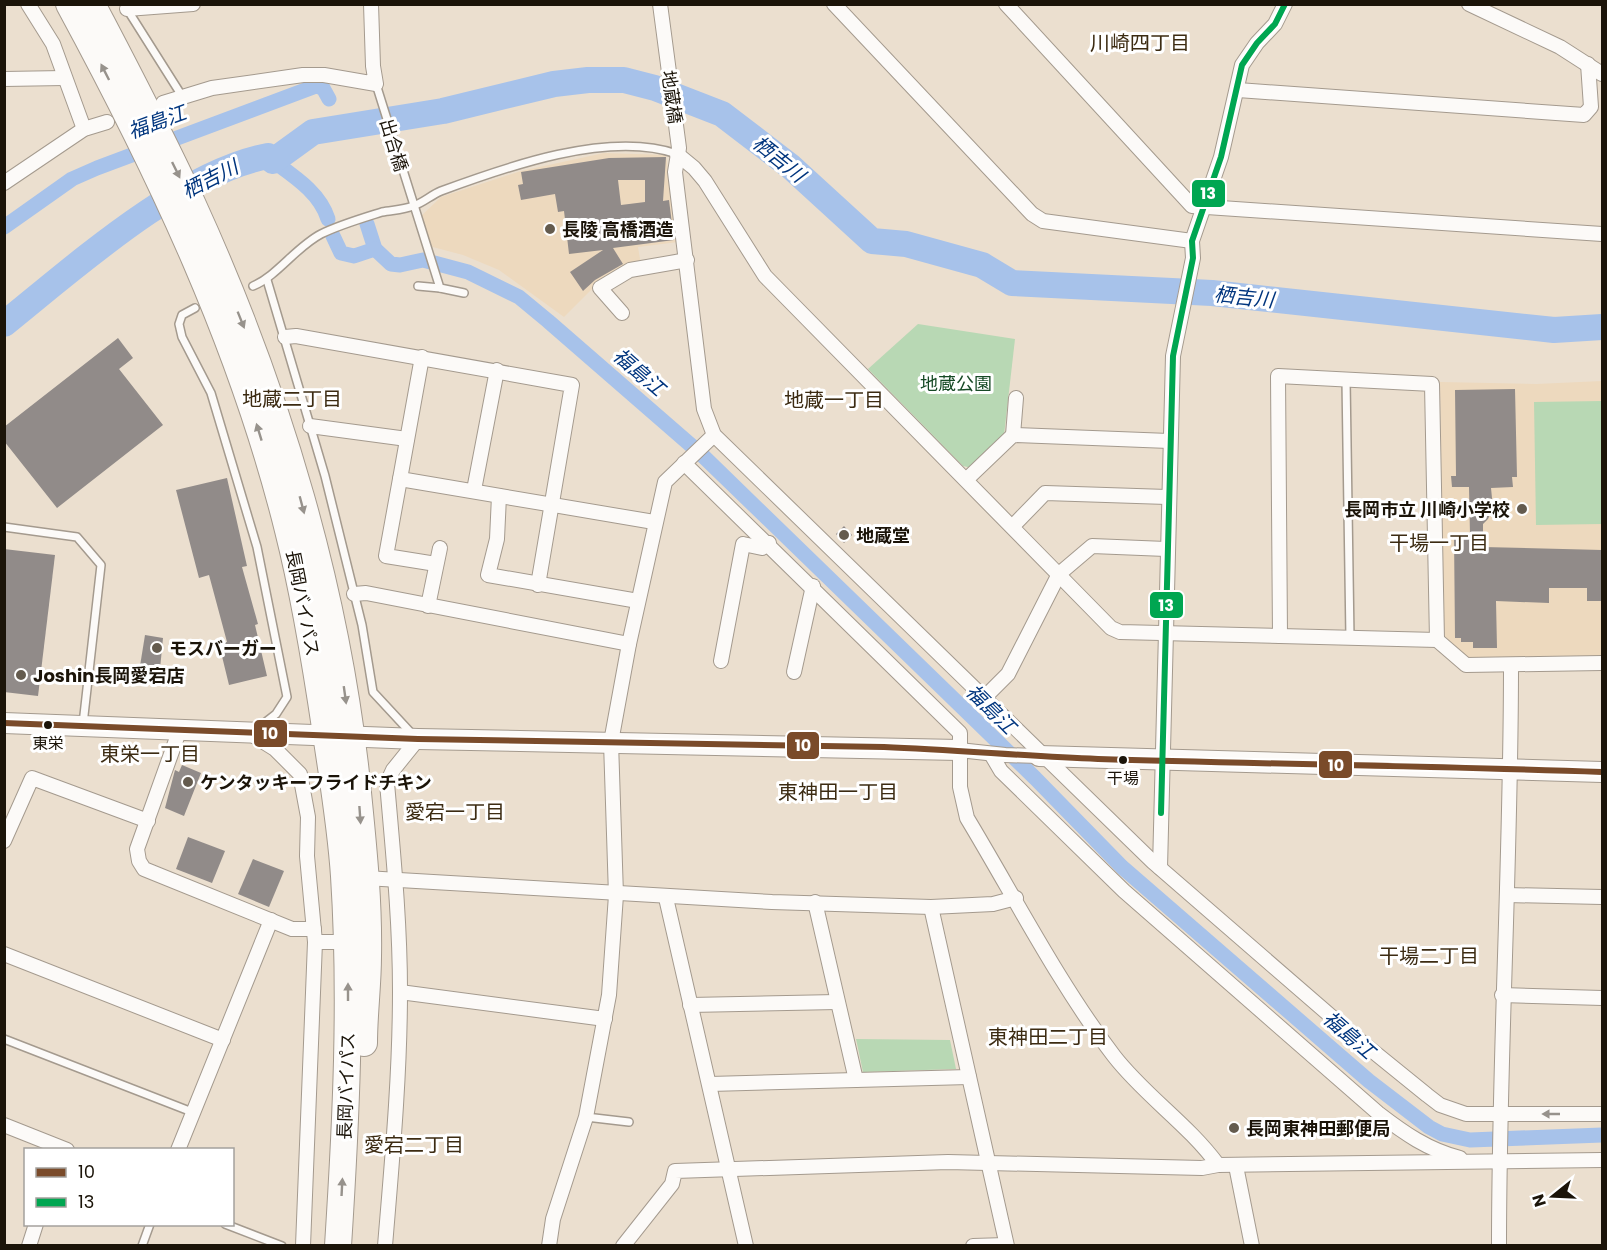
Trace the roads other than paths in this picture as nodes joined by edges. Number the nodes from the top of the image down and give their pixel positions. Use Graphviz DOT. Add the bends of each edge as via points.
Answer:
graph roads {
  1 [pos="28,4"];
  2 [pos="69,4"];
  3 [pos="92,4"];
  4 [pos="193,4"];
  5 [pos="371,4"];
  6 [pos="660,4"];
  7 [pos="834,4"];
  8 [pos="1006,4"];
  9 [pos="1285,4"];
  10 [pos="1469,4"];
  11 [pos="125,7"];
  12 [pos="1588,64"];
  13 [pos="1602,74"];
  14 [pos="64,78"];
  15 [pos="4,79"];
  16 [pos="377,89"];
  17 [pos="1238,90"];
  18 [pos="182,96"];
  19 [pos="138,116"];
  20 [pos="84,129"];
  21 [pos="678,151"];
  22 [pos="4,183"];
  23 [pos="413,206"];
  24 [pos="1204,208"];
  25 [pos="1602,234"];
  26 [pos="1192,241"];
  27 [pos="687,260"];
  28 [pos="267,280"];
  29 [pos="440,285"];
  30 [pos="253,286"];
  31 [pos="418,286"];
  32 [pos="464,293"];
  33 [pos="195,308"];
  34 [pos="622,313"];
  35 [pos="285,337"];
  36 [pos="422,357"];
  37 [pos="497,370"];
  38 [pos="1346,380"];
  39 [pos="1016,398"];
  40 [pos="310,426"];
  41 [pos="1013,435"];
  42 [pos="407,439"];
  43 [pos="710,439"];
  44 [pos="1169,441"];
  45 [pos="687,460"];
  46 [pos="400,479"];
  47 [pos="967,479"];
  48 [pos="474,490"];
  49 [pos="499,496"];
  50 [pos="1167,497"];
  51 [pos="551,503"];
  52 [pos="654,522"];
  53 [pos="1013,526"];
  54 [pos="4,527"];
  55 [pos="769,543"];
  56 [pos="440,548"];
  57 [pos="1166,549"];
  58 [pos="436,564"];
  59 [pos="1059,574"];
  60 [pos="538,585"];
  61 [pos="813,586"];
  62 [pos="354,594"];
  63 [pos="638,601"];
  64 [pos="428,606"];
  65 [pos="1164,633"];
  66 [pos="1280,636"];
  67 [pos="1350,638"];
  68 [pos="1437,640"];
  69 [pos="629,644"];
  70 [pos="721,661"];
  71 [pos="1602,663"];
  72 [pos="1511,667"];
  73 [pos="794,672"];
  74 [pos="983,699"];
  75 [pos="4,723"];
  76 [pos="83,727"];
  77 [pos="180,729"];
  78 [pos="251,734"];
  79 [pos="338,735"];
  80 [pos="418,740"];
  81 [pos="611,742"];
  82 [pos="959,750"];
  83 [pos="998,755"];
  84 [pos="1042,757"];
  85 [pos="1162,761"];
  86 [pos="1511,769"];
  87 [pos="1602,772"];
  88 [pos="148,820"];
  89 [pos="4,841"];
  90 [pos="1160,867"];
  91 [pos="365,878"];
  92 [pos="395,879"];
  93 [pos="616,895"];
  94 [pos="1507,895"];
  95 [pos="1602,897"];
  96 [pos="666,898"];
  97 [pos="1016,898"];
  98 [pos="815,902"];
  99 [pos="931,907"];
  100 [pos="271,920"];
  101 [pos="314,936"];
  102 [pos="347,942"];
  103 [pos="4,954"];
  104 [pos="400,992"];
  105 [pos="1502,995"];
  106 [pos="1602,998"];
  107 [pos="837,1002"];
  108 [pos="690,1005"];
  109 [pos="605,1020"];
  110 [pos="4,1038"];
  111 [pos="223,1040"];
  112 [pos="969,1077"];
  113 [pos="856,1080"];
  114 [pos="710,1084"];
  115 [pos="192,1112"];
  116 [pos="1602,1114"];
  117 [pos="586,1118"];
  118 [pos="1499,1119"];
  119 [pos="629,1122"];
  120 [pos="4,1125"];
  121 [pos="63,1148"];
  122 [pos="178,1148"];
  123 [pos="1499,1157"];
  124 [pos="1602,1160"];
  125 [pos="1479,1162"];
  126 [pos="989,1163"];
  127 [pos="1218,1165"];
  128 [pos="1236,1166"];
  129 [pos="727,1168"];
  130 [pos="35,1226"];
  131 [pos="149,1226"];
  132 [pos="229,1226"];
  133 [pos="261,1243"];
  134 [pos="28,1245"];
  135 [pos="142,1245"];
  136 [pos="282,1245"];
  137 [pos="303,1245"];
  138 [pos="338,1245"];
  139 [pos="355,1245"];
  140 [pos="385,1245"];
  141 [pos="549,1245"];
  142 [pos="624,1245"];
  143 [pos="746,1245"];
  144 [pos="973,1245"];
  145 [pos="1006,1245"];
  146 [pos="1252,1245"];
  147 [pos="1499,1245"];
  1 -- 14 [label="street" via="53,44"];
  19 -- 2 [label="highway, 長岡バイパス, one-way"];
  3 -- 19 [label="highway, 長岡バイパス"];
  4 -- 11 [label="street"];
  5 -- 16 [label="street"];
  6 -- 21 [label="street, 地蔵橋"];
  7 -- 26 [label="street" via="1042,221"];
  8 -- 24 [label="street" via="1192,206"];
  9 -- 17 [label="street" via="1275,24 1242,65"];
  10 -- 12 [label="street"];
  11 -- 18 [label="lane"];
  12 -- 13 [label="street"];
  12 -- 17 [label="street" via="1592,107 1584,115"];
  14 -- 15 [label="street"];
  14 -- 20 [label="street"];
  16 -- 18 [label="street" via="324,75 303,75"];
  16 -- 23 [label="lane, 出合橋"];
  17 -- 24 [label="street"];
  18 -- 19 [label="street"];
  19 -- 20 [label="street"];
  19 -- 79 [label="highway, 長岡バイパス" via="210,269 288,529"];
  20 -- 22 [label="street"];
  21 -- 23 [label="lane" via="607,147 555,156 439,192"];
  21 -- 27 [label="street, 地蔵橋" via="675,172"];
  21 -- 47 [label="street" via="705,181 765,276"];
  23 -- 28 [label="lane" via="382,212 322,234 291,256"];
  23 -- 29 [label="lane, 出合橋"];
  24 -- 25 [label="street"];
  24 -- 26 [label="street"];
  26 -- 44 [label="street" via="1193,258 1173,353"];
  27 -- 34 [label="street" via="630,270 600,288"];
  27 -- 43 [label="street, 地蔵橋"];
  28 -- 30 [label="lane"];
  28 -- 35 [label="lane"];
  29 -- 31 [label="lane"];
  29 -- 32 [label="lane"];
  33 -- 78 [label="lane" via="182,315 182,337 211,393 257,547 287,697 276,714"];
  35 -- 36 [label="street"];
  35 -- 40 [label="lane"];
  36 -- 37 [label="street"];
  36 -- 42 [label="street"];
  37 -- 48 [label="street"];
  37 -- 51 [label="street" via="572,385"];
  38 -- 66 [label="street" via="1278,376"];
  38 -- 67 [label="lane"];
  38 -- 68 [label="street" via="1432,384"];
  39 -- 41 [label="street"];
  40 -- 42 [label="street"];
  40 -- 62 [label="lane"];
  41 -- 44 [label="street"];
  41 -- 47 [label="street"];
  42 -- 46 [label="street"];
  43 -- 45 [label="street"];
  43 -- 74 [label="street"];
  44 -- 50 [label="street"];
  45 -- 52 [label="street" via="665,482"];
  45 -- 55 [label="street"];
  46 -- 48 [label="street"];
  46 -- 58 [label="street" via="386,556"];
  47 -- 53 [label="street"];
  48 -- 49 [label="street"];
  49 -- 51 [label="street"];
  49 -- 60 [label="street" via="497,540 488,574"];
  50 -- 53 [label="street" via="1045,493"];
  50 -- 57 [label="street"];
  51 -- 52 [label="street"];
  51 -- 60 [label="street"];
  52 -- 63 [label="street"];
  53 -- 59 [label="street"];
  54 -- 76 [label="lane" via="77,537 101,565"];
  55 -- 61 [label="street"];
  55 -- 70 [label="street" via="762,548 743,544"];
  56 -- 58 [label="street"];
  57 -- 59 [label="street" via="1092,546"];
  57 -- 65 [label="street"];
  58 -- 64 [label="street"];
  59 -- 65 [label="street" via="1111,628 1120,632"];
  59 -- 74 [label="street" via="1008,674"];
  60 -- 63 [label="street"];
  61 -- 73 [label="street"];
  61 -- 82 [label="street" via="960,732"];
  62 -- 64 [label="street"];
  62 -- 80 [label="lane" via="374,692"];
  63 -- 69 [label="street"];
  64 -- 69 [label="street"];
  65 -- 66 [label="street"];
  65 -- 85 [label="street"];
  66 -- 67 [label="street"];
  67 -- 68 [label="street"];
  68 -- 72 [label="street" via="1466,665"];
  69 -- 81 [label="street"];
  71 -- 72 [label="street"];
  72 -- 86 [label="street"];
  74 -- 84 [label="street"];
  75 -- 76 [label="street"];
  76 -- 77 [label="street"];
  77 -- 78 [label="street"];
  77 -- 88 [label="street"];
  78 -- 79 [label="street"];
  78 -- 101 [label="street" via="291,764 303,782"];
  79 -- 80 [label="street"];
  79 -- 91 [label="highway, 長岡バイパス, one-way"];
  79 -- 102 [label="highway, 長岡バイパス"];
  80 -- 81 [label="street"];
  80 -- 92 [label="street" via="387,783"];
  81 -- 82 [label="street"];
  81 -- 93 [label="street"];
  82 -- 83 [label="street"];
  82 -- 97 [label="street" via="963,809"];
  83 -- 84 [label="street"];
  83 -- 125 [label="street" via="1001,771 1124,891 1378,1113 1407,1136 1432,1149"];
  84 -- 85 [label="street"];
  84 -- 90 [label="street"];
  85 -- 86 [label="street"];
  85 -- 90 [label="street"];
  86 -- 87 [label="street"];
  86 -- 94 [label="street"];
  88 -- 89 [label="street" via="32,778"];
  88 -- 100 [label="street" via="138,849 144,869"];
  90 -- 118 [label="street" via="1348,1031 1440,1105"];
  91 -- 92 [label="street"];
  91 -- 139 [label="highway, 長岡バイパス" via="369,954"];
  92 -- 93 [label="street"];
  92 -- 104 [label="street"];
  93 -- 96 [label="street"];
  93 -- 109 [label="street"];
  94 -- 95 [label="street"];
  94 -- 105 [label="street"];
  96 -- 98 [label="street"];
  96 -- 108 [label="street"];
  97 -- 99 [label="street" via="993,904"];
  97 -- 127 [label="street" via="1090,1024 1116,1059 1204,1145"];
  98 -- 99 [label="street"];
  98 -- 107 [label="street"];
  99 -- 112 [label="street"];
  100 -- 101 [label="street"];
  100 -- 111 [label="street"];
  101 -- 102 [label="street"];
  101 -- 137 [label="street"];
  138 -- 102 [label="highway, 長岡バイパス, one-way" via="347,1082"];
  103 -- 111 [label="street"];
  104 -- 109 [label="street"];
  104 -- 140 [label="street"];
  105 -- 106 [label="street"];
  105 -- 118 [label="street"];
  107 -- 108 [label="street"];
  107 -- 113 [label="street"];
  108 -- 114 [label="street"];
  109 -- 117 [label="street"];
  110 -- 115 [label="lane"];
  111 -- 115 [label="street"];
  112 -- 113 [label="street"];
  112 -- 126 [label="street"];
  113 -- 114 [label="street"];
  114 -- 129 [label="street"];
  115 -- 122 [label="street"];
  116 -- 118 [label="street, one-way"];
  117 -- 119 [label="lane"];
  117 -- 141 [label="street"];
  118 -- 123 [label="street"];
  120 -- 121 [label="street"];
  123 -- 124 [label="street"];
  123 -- 125 [label="street"];
  123 -- 147 [label="street"];
  125 -- 128 [label="street"];
  126 -- 127 [label="street" via="1202,1168"];
  126 -- 129 [label="street"];
  126 -- 145 [label="street"];
  127 -- 128 [label="street"];
  128 -- 146 [label="street"];
  129 -- 142 [label="street" via="675,1171 672,1184"];
  129 -- 143 [label="street"];
  130 -- 134 [label="street"];
  131 -- 135 [label="lane"];
  132 -- 133 [label="lane"];
  133 -- 136 [label="lane"];
  144 -- 145 [label="street"];
}
